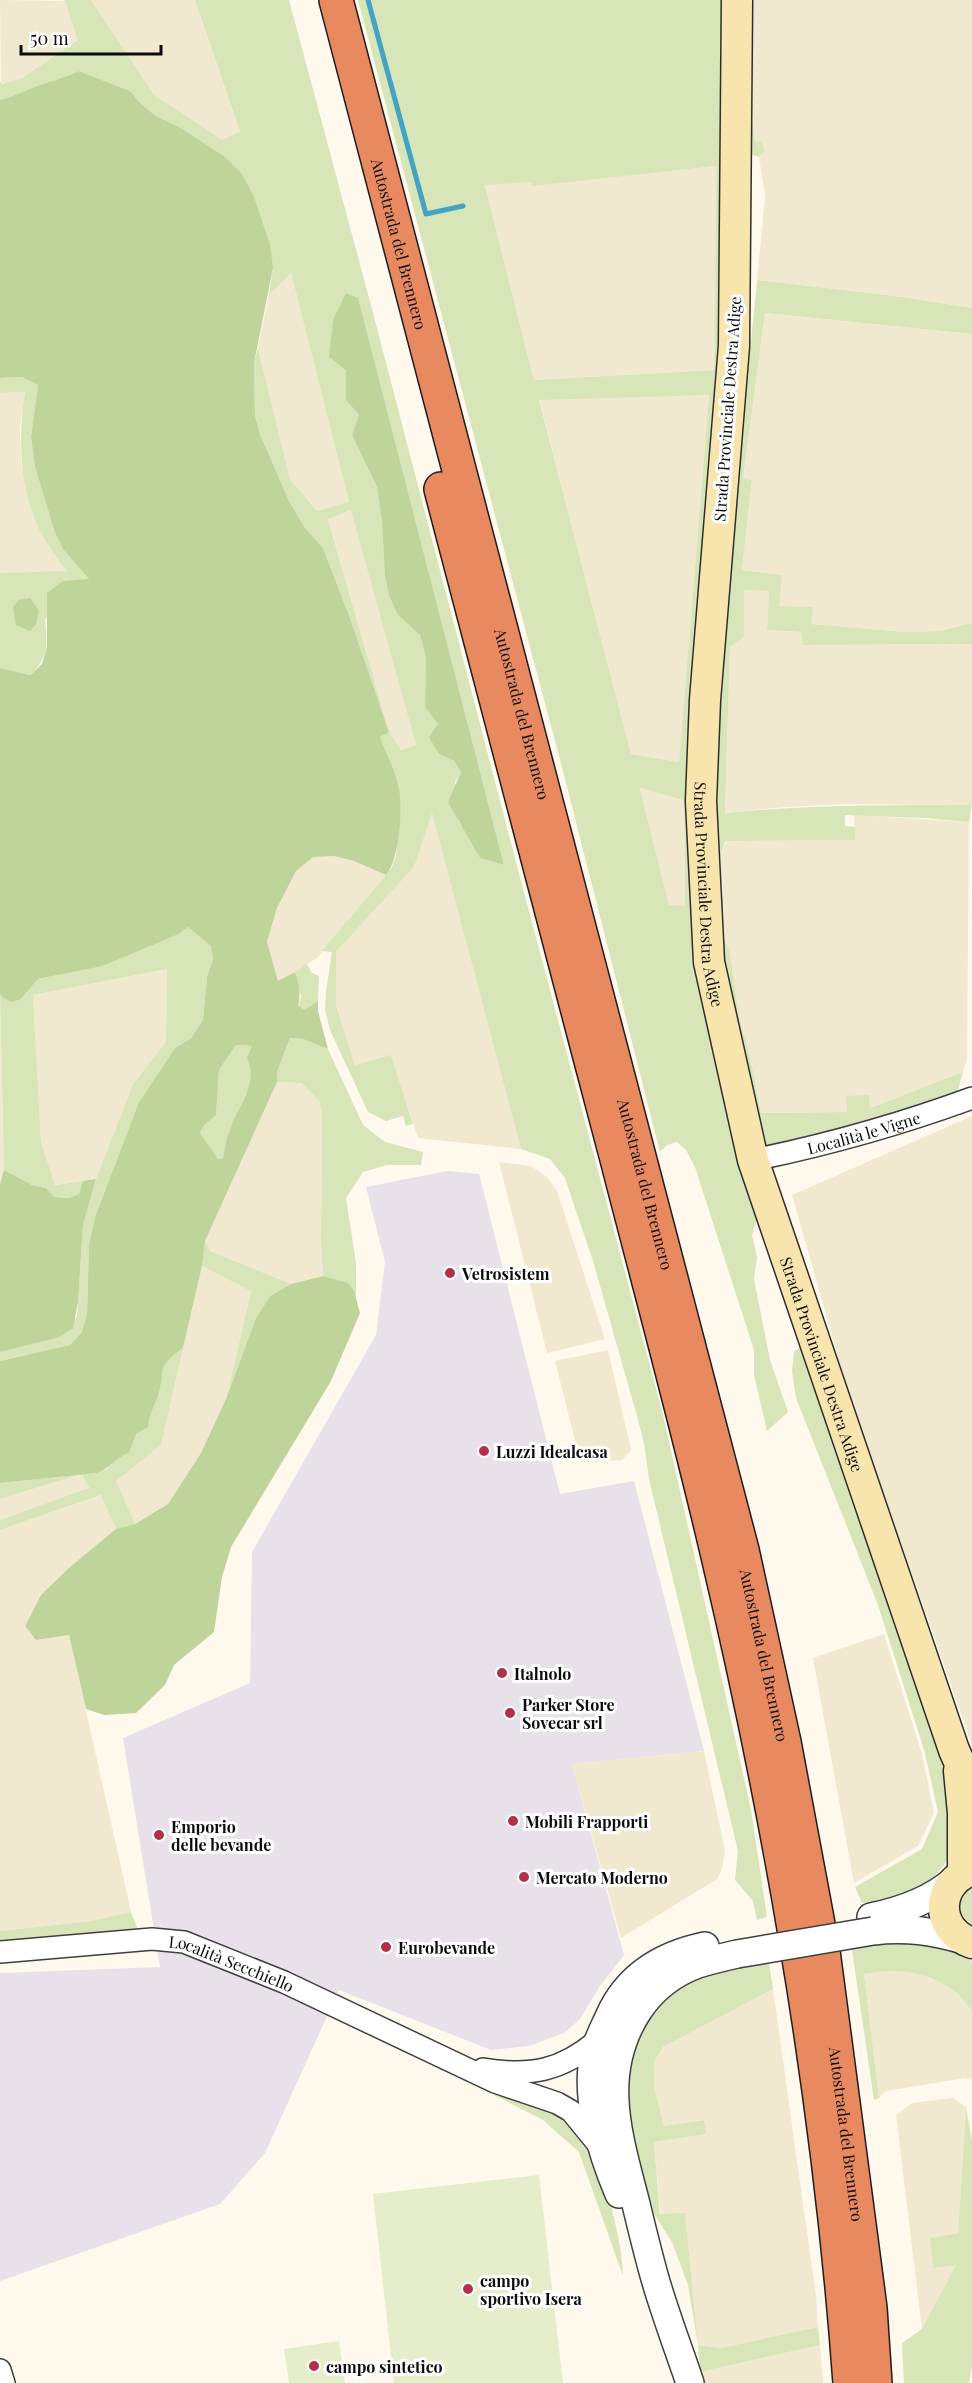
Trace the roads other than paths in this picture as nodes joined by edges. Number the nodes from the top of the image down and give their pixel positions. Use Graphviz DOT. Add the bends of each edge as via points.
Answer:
graph roads {
  1 [pos="313,0"];
  2 [pos="336,0"];
  3 [pos="737,0"];
  4 [pos="972,1098"];
  5 [pos="753,1160"];
  6 [pos="954,1750"];
  7 [pos="972,1791"];
  8 [pos="963,1875"];
  9 [pos="872,1924"];
  10 [pos="969,1944"];
  11 [pos="0,1952"];
  12 [pos="608,2045"];
  13 [pos="445,2060"];
  14 [pos="540,2070"];
  15 [pos="593,2084"];
  16 [pos="551,2100"];
  17 [pos="615,2110"];
  18 [pos="602,2150"];
  19 [pos="654,2275"];
  20 [pos="0,2370"];
  21 [pos="688,2379"];
  22 [pos="4,2383"];
  23 [pos="850,2383"];
  24 [pos="875,2383"];
  1 -- 23 [label="highway, Autostrada del Brennero" via="666,1346 727,1594 774,1816 823,2115"];
  2 -- 24 [label="highway, Autostrada del Brennero" via="742,1550 784,1742 823,1951 870,2308"];
  3 -- 5 [label="main road, Strada Provinciale Destra Adige" via="734,346 705,700 701,801 710,962"];
  4 -- 5 [label="street, Località le Vigne" via="806,1149"];
  5 -- 6 [label="main road, Strada Provinciale Destra Adige"];
  6 -- 7 [label="main road, Strada Provinciale Destra Adige"];
  6 -- 8 [label="main road, Strada Provinciale Destra Adige" via="963,1813"];
  8 -- 9 [label="street" via="941,1891"];
  8 -- 10 [label="main road, Strada Provinciale Destra Adige" via="947,1890 944,1913 955,1933"];
  9 -- 10 [label="street" via="923,1930"];
  9 -- 12 [label="street, bridge" via="736,1947 697,1964 665,1982 647,1998 624,2035"];
  11 -- 13 [label="street, Località Secchiello" via="152,1939 184,1942 284,1982"];
  12 -- 14 [label="street, Località Secchiello"];
  12 -- 15 [label="street" via="594,2052"];
  12 -- 17 [label="street"];
  13 -- 14 [label="street, Località Secchiello" via="495,2071"];
  13 -- 16 [label="street, Località Secchiello"];
  14 -- 15 [label="street, Località Secchiello" via="583,2078"];
  15 -- 16 [label="street" via="577,2095"];
  15 -- 17 [label="street, Località Secchiello"];
  15 -- 18 [label="street" via="594,2114"];
  16 -- 18 [label="street, Località Secchiello" via="571,2111"];
  17 -- 19 [label="street"];
  18 -- 19 [label="street"];
  19 -- 21 [label="street"];
  20 -- 22 [label="street"];
}
